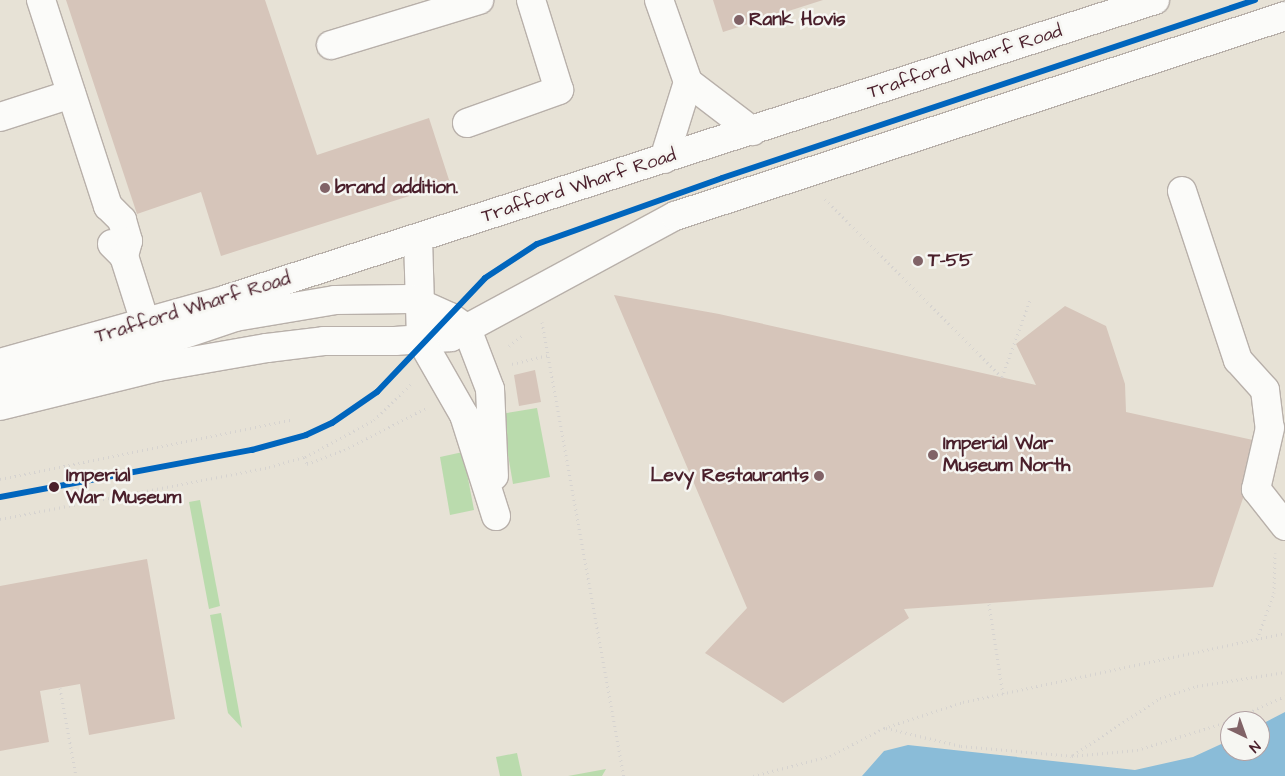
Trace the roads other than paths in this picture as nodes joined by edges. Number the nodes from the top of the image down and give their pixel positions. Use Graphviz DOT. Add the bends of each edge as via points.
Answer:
graph roads {
  1 [pos="41,0"];
  2 [pos="479,0"];
  3 [pos="531,0"];
  4 [pos="659,0"];
  5 [pos="1156,0"];
  6 [pos="1285,16"];
  7 [pos="331,45"];
  8 [pos="688,82"];
  9 [pos="71,94"];
  10 [pos="0,117"];
  11 [pos="467,123"];
  12 [pos="752,131"];
  13 [pos="664,159"];
  14 [pos="1182,192"];
  15 [pos="418,238"];
  16 [pos="420,303"];
  17 [pos="467,329"];
  18 [pos="421,340"];
  19 [pos="152,345"];
  20 [pos="0,363"];
  21 [pos="0,386"];
  22 [pos="0,406"];
  23 [pos="1279,519"];
  1 -- 9 [label="street"];
  2 -- 7 [label="street"];
  3 -- 11 [label="street" via="559,90"];
  4 -- 8 [label="street"];
  5 -- 12 [label="street, Trafford Wharf Road"];
  6 -- 17 [label="street, Trafford Wharf Road" via="675,216 603,252"];
  8 -- 12 [label="street"];
  8 -- 13 [label="street"];
  9 -- 10 [label="street"];
  9 -- 19 [label="street" via="108,206 105,225 112,246 124,256"];
  12 -- 13 [label="street, Trafford Wharf Road"];
  13 -- 15 [label="street, Trafford Wharf Road"];
  14 -- 23 [label="street" via="1238,360 1265,390 1270,428 1256,489"];
  15 -- 16 [label="street"];
  15 -- 19 [label="street, Trafford Wharf Road"];
  16 -- 17 [label="street, Trafford Wharf Road"];
  16 -- 18 [label="street"];
  16 -- 19 [label="street, Trafford Wharf Road" via="410,299 375,299 312,304 235,317"];
  17 -- 18 [label="street, Trafford Wharf Road" via="450,337"];
  17 -- 18 [label="street" via="486,377 496,516 464,415"];
  18 -- 19 [label="street, Trafford Wharf Road"];
  19 -- 20 [label="street, Trafford Wharf Road"];
  19 -- 21 [label="street, Trafford Wharf Road"];
  19 -- 22 [label="street, Trafford Wharf Road"];
}
